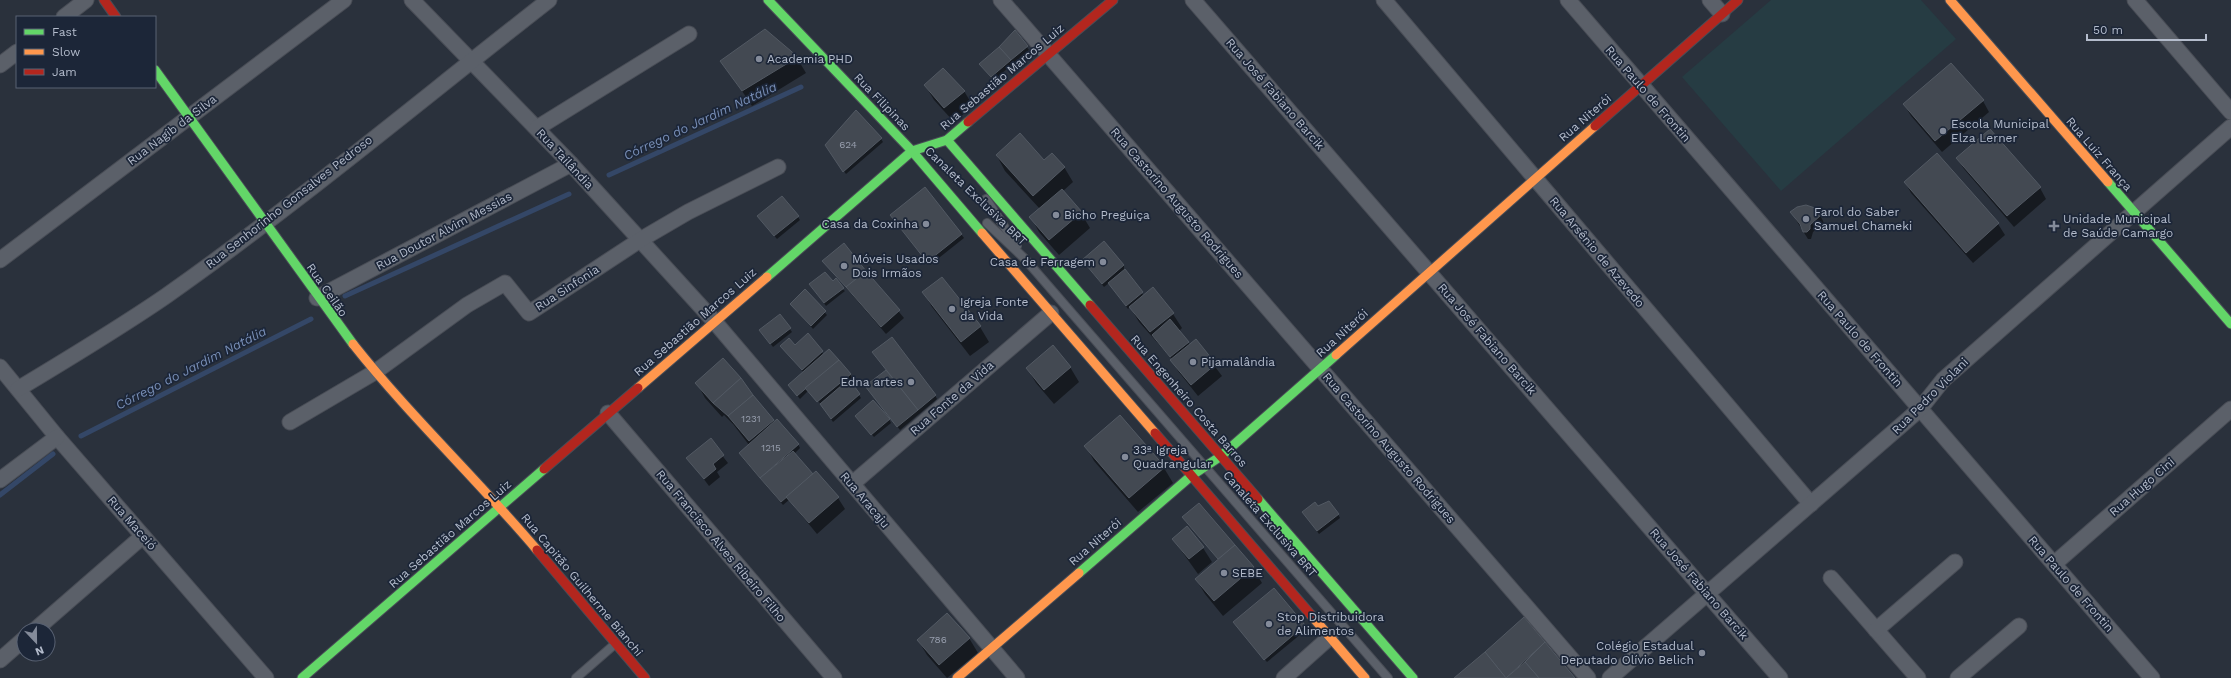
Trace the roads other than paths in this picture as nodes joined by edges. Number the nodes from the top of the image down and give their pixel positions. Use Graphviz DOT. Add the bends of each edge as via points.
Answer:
graph roads {
  1 [pos="86,0"];
  2 [pos="104,0"];
  3 [pos="344,0"];
  4 [pos="412,0"];
  5 [pos="549,0"];
  6 [pos="768,0"];
  7 [pos="1001,0"];
  8 [pos="1113,0"];
  9 [pos="1193,0"];
  10 [pos="1384,0"];
  11 [pos="1568,0"];
  12 [pos="1710,0"];
  13 [pos="1738,0"];
  14 [pos="1950,0"];
  15 [pos="2135,0"];
  16 [pos="1722,14"];
  17 [pos="65,16"];
  18 [pos="115,16"];
  19 [pos="689,34"];
  20 [pos="16,53"];
  21 [pos="1048,54"];
  22 [pos="471,61"];
  23 [pos="0,65"];
  24 [pos="156,71"];
  25 [pos="1641,85"];
  26 [pos="2231,112"];
  27 [pos="189,117"];
  28 [pos="2231,127"];
  29 [pos="537,128"];
  30 [pos="946,140"];
  31 [pos="912,151"];
  32 [pos="571,164"];
  33 [pos="778,167"];
  34 [pos="1535,178"];
  35 [pos="2134,212"];
  36 [pos="266,222"];
  37 [pos="640,240"];
  38 [pos="1025,259"];
  39 [pos="0,260"];
  40 [pos="1428,272"];
  41 [pos="317,298"];
  42 [pos="1051,313"];
  43 [pos="714,321"];
  44 [pos="2231,324"];
  45 [pos="0,367"];
  46 [pos="1320,368"];
  47 [pos="375,372"];
  48 [pos="18,389"];
  49 [pos="1920,409"];
  50 [pos="2231,409"];
  51 [pos="608,413"];
  52 [pos="290,422"];
  53 [pos="57,437"];
  54 [pos="1221,456"];
  55 [pos="1205,467"];
  56 [pos="1191,476"];
  57 [pos="0,480"];
  58 [pos="852,484"];
  59 [pos="1811,504"];
  60 [pos="500,506"];
  61 [pos="143,536"];
  62 [pos="1955,562"];
  63 [pos="2054,564"];
  64 [pos="1831,578"];
  65 [pos="1707,594"];
  66 [pos="44,622"];
  67 [pos="2018,626"];
  68 [pos="1876,630"];
  69 [pos="1330,637"];
  70 [pos="615,644"];
  71 [pos="16,646"];
  72 [pos="991,648"];
  73 [pos="0,660"];
  74 [pos="266,678"];
  75 [pos="302,678"];
  76 [pos="576,678"];
  77 [pos="645,678"];
  78 [pos="834,678"];
  79 [pos="957,678"];
  80 [pos="1017,678"];
  81 [pos="1284,678"];
  82 [pos="1365,678"];
  83 [pos="1388,678"];
  84 [pos="1413,678"];
  85 [pos="1588,678"];
  86 [pos="1610,678"];
  87 [pos="1780,678"];
  88 [pos="1918,678"];
  89 [pos="1958,678"];
  90 [pos="2152,678"];
  1 -- 17 [label="street"];
  2 -- 18 [label="main road"];
  3 -- 27 [label="street, Rua Nagib da Silva"];
  4 -- 22 [label="street, Rua Tailândia"];
  5 -- 22 [label="street, Rua Senhorinho Gonsalves Pedroso"];
  6 -- 31 [label="main road, Rua Filipinas"];
  7 -- 21 [label="street, Rua Castorino Augusto Rodrigues"];
  8 -- 21 [label="main road, Rua Sebastião Marcos Luiz"];
  9 -- 40 [label="street, Rua José Fabiano Barcik"];
  10 -- 34 [label="street, Rua Arsênio de Azevedo"];
  11 -- 25 [label="street, Rua Paulo de Frontin"];
  12 -- 16 [label="street"];
  13 -- 16 [label="main road, Rua Niterói"];
  14 -- 35 [label="main road, Rua Luiz França"];
  15 -- 26 [label="street"];
  16 -- 25 [label="main road, Rua Niterói"];
  19 -- 29 [label="street"];
  20 -- 23 [label="street"];
  21 -- 30 [label="main road, Rua Sebastião Marcos Luiz"];
  21 -- 46 [label="street, Rua Castorino Augusto Rodrigues"];
  22 -- 29 [label="street, Rua Tailândia"];
  22 -- 36 [label="street, Rua Senhorinho Gonsalves Pedroso"];
  24 -- 27 [label="main road, Rua Ceilão"];
  25 -- 34 [label="main road, Rua Niterói"];
  25 -- 49 [label="street, Rua Paulo de Frontin"];
  27 -- 36 [label="main road, Rua Ceilão"];
  27 -- 39 [label="street, Rua Nagib da Silva"];
  28 -- 35 [label="street, Rua Pedro Violani"];
  29 -- 32 [label="street, Rua Tailândia"];
  30 -- 31 [label="main road, Rua Sebastião Marcos Luiz"];
  30 -- 38 [label="lane, Canaleta Exclusiva BRT"];
  30 -- 54 [label="main road, Rua Engenheiro Costa Barros"];
  31 -- 38 [label="lane, Canaleta Exclusiva BRT"];
  31 -- 42 [label="main road"];
  31 -- 43 [label="main road, Rua Sebastião Marcos Luiz"];
  32 -- 37 [label="street, Rua Tailândia"];
  32 -- 41 [label="street, Rua Doutor Alvim Messias"];
  33 -- 37 [label="street, Rua Sinfonia" via="688,212"];
  34 -- 40 [label="main road, Rua Niterói"];
  34 -- 59 [label="street, Rua Arsênio de Azevedo"];
  35 -- 44 [label="main road, Rua Luiz França"];
  35 -- 49 [label="street, Rua Pedro Violani" via="1943,380"];
  36 -- 41 [label="main road, Rua Ceilão"];
  36 -- 48 [label="street, Rua Senhorinho Gonsalves Pedroso" via="136,316"];
  37 -- 43 [label="street, Rua Tailândia"];
  37 -- 47 [label="street, Rua Sinfonia" via="529,314 505,283 467,305"];
  38 -- 55 [label="lane, Canaleta Exclusiva BRT"];
  40 -- 46 [label="main road, Rua Niterói"];
  40 -- 65 [label="street, Rua José Fabiano Barcik"];
  41 -- 47 [label="main road, Rua Ceilão"];
  42 -- 56 [label="main road"];
  42 -- 58 [label="street, Rua Fonte da Vida"];
  43 -- 51 [label="main road, Rua Sebastião Marcos Luiz"];
  43 -- 58 [label="street, Rua Aracaju"];
  45 -- 48 [label="street, Rua Maceió"];
  46 -- 54 [label="main road, Rua Niterói"];
  46 -- 85 [label="street, Rua Castorino Augusto Rodrigues"];
  47 -- 52 [label="street, Rua Sinfonia"];
  47 -- 60 [label="main road, Rua Ceilão"];
  48 -- 53 [label="street, Rua Maceió"];
  49 -- 59 [label="street, Rua Pedro Violani"];
  49 -- 63 [label="street, Rua Paulo de Frontin"];
  50 -- 63 [label="street, Rua Hugo Cini"];
  51 -- 60 [label="main road, Rua Sebastião Marcos Luiz"];
  51 -- 78 [label="street, Rua Francisco Alves Ribeiro Filho"];
  53 -- 57 [label="street"];
  53 -- 61 [label="street, Rua Maceió"];
  54 -- 55 [label="main road, Rua Niterói"];
  54 -- 84 [label="main road, Rua Engenheiro Costa Barros"];
  55 -- 56 [label="main road, Rua Niterói"];
  55 -- 83 [label="lane, Canaleta Exclusiva BRT"];
  56 -- 69 [label="main road"];
  56 -- 72 [label="main road, Rua Niterói"];
  58 -- 72 [label="street, Rua Aracaju"];
  59 -- 65 [label="street, Rua Pedro Violani"];
  60 -- 70 [label="main road, Rua Capitão Guilherme Bianchi"];
  60 -- 75 [label="main road, Rua Sebastião Marcos Luiz"];
  61 -- 66 [label="street"];
  61 -- 74 [label="street, Rua Maceió"];
  62 -- 68 [label="street"];
  63 -- 90 [label="street, Rua Paulo de Frontin"];
  64 -- 68 [label="street"];
  65 -- 86 [label="street, Rua Pedro Violani"];
  65 -- 87 [label="street, Rua José Fabiano Barcik"];
  67 -- 89 [label="street"];
  68 -- 88 [label="street"];
  69 -- 81 [label="street"];
  69 -- 82 [label="main road"];
  70 -- 76 [label="lane"];
  70 -- 77 [label="main road, Rua Capitão Guilherme Bianchi"];
  71 -- 73 [label="street"];
  72 -- 79 [label="main road, Rua Niterói"];
  72 -- 80 [label="street, Rua Aracaju"];
}
